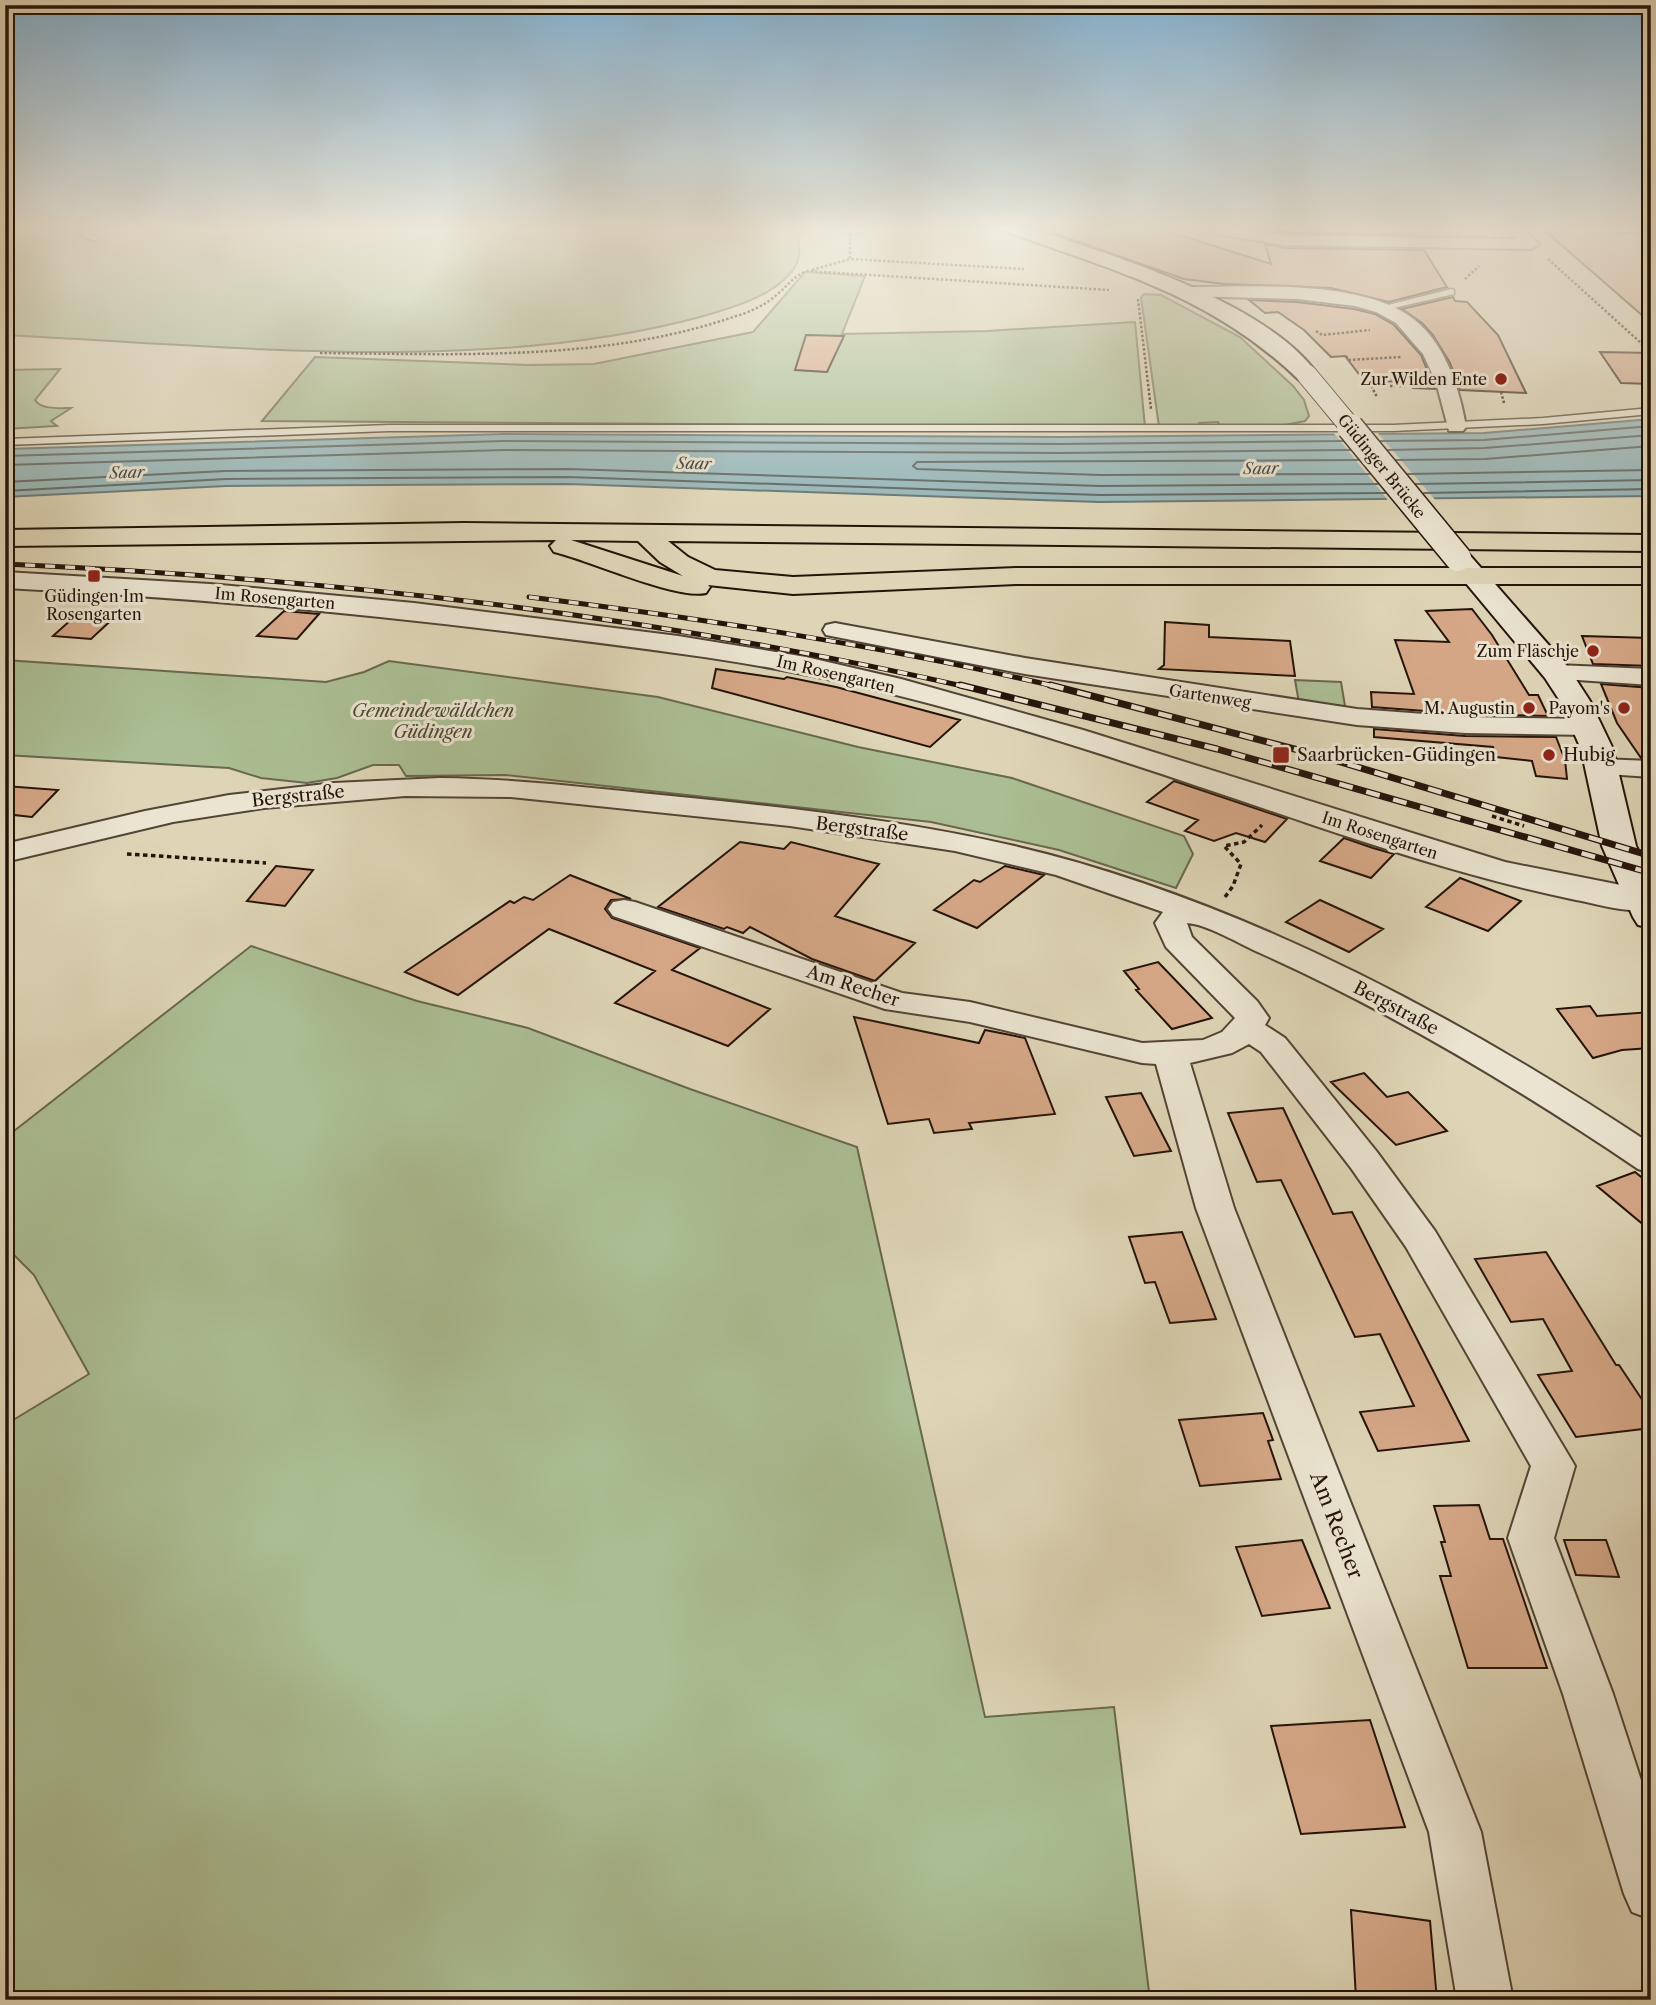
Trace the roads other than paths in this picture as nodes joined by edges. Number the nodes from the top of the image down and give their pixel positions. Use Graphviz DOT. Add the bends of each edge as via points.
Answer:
graph roads {
  1 [pos="1239,323"];
  2 [pos="1405,323"];
  3 [pos="1651,411"];
  4 [pos="1456,426"];
  5 [pos="5,442"];
  6 [pos="645,533"];
  7 [pos="268,534"];
  8 [pos="5,538"];
  9 [pos="1194,539"];
  10 [pos="1651,544"];
  11 [pos="1651,576"];
  12 [pos="1475,579"];
  13 [pos="5,580"];
  14 [pos="739,582"];
  15 [pos="811,585"];
  16 [pos="835,630"];
  17 [pos="1557,673"];
  18 [pos="1651,677"];
  19 [pos="1588,727"];
  20 [pos="1601,767"];
  21 [pos="1651,769"];
  22 [pos="5,853"];
  23 [pos="1648,906"];
  24 [pos="1182,908"];
  25 [pos="624,909"];
  26 [pos="1248,1029"];
  27 [pos="1171,1055"];
  28 [pos="1651,1161"];
  29 [pos="1651,1894"];
  30 [pos="1485,2000"];
  1 -- 12 [label="main road, Güdinger Brücke, bridge" via="1307,375"];
  2 -- 4 [label="street" via="1434,356 1448,385"];
  3 -- 4 [label="lane"];
  4 -- 5 [label="lane" via="389,428"];
  6 -- 7 [label="main road"];
  6 -- 9 [label="main road"];
  6 -- 14 [label="main road" via="692,570"];
  7 -- 8 [label="main road"];
  7 -- 15 [label="main road" via="541,542 596,553 669,580 712,590 765,592"];
  9 -- 10 [label="main road"];
  9 -- 14 [label="main road" via="1144,545 761,542 739,546 714,559 718,571"];
  11 -- 12 [label="main road"];
  12 -- 15 [label="main road" via="1012,576"];
  12 -- 17 [label="main road, Güdinger Brücke"];
  13 -- 23 [label="main road, Im Rosengarten" via="375,608 622,637 810,667 890,685 1162,764 1508,875"];
  14 -- 15 [label="main road"];
  16 -- 19 [label="street, Gartenweg" via="1025,666 1357,717 1465,726"];
  17 -- 18 [label="street"];
  17 -- 19 [label="main road, Güdinger Brücke"];
  19 -- 20 [label="main road, Güdinger Brücke"];
  20 -- 21 [label="street"];
  20 -- 23 [label="main road, Güdinger Brücke" via="1619,846"];
  22 -- 24 [label="street, Bergstraße" via="228,804 358,790 489,787 956,842 1046,864"];
  24 -- 26 [label="street" via="1171,930 1245,1008 1252,1018"];
  24 -- 28 [label="street, Bergstraße" via="1283,951 1470,1047"];
  25 -- 27 [label="street, Am Recher" via="897,1002 970,1012 1142,1053"];
  26 -- 27 [label="street, Am Recher" via="1238,1039"];
  26 -- 29 [label="street" via="1273,1045 1421,1240 1553,1466 1531,1538 1588,1694"];
  27 -- 30 [label="street, Am Recher" via="1215,1208 1455,1832"];
}
